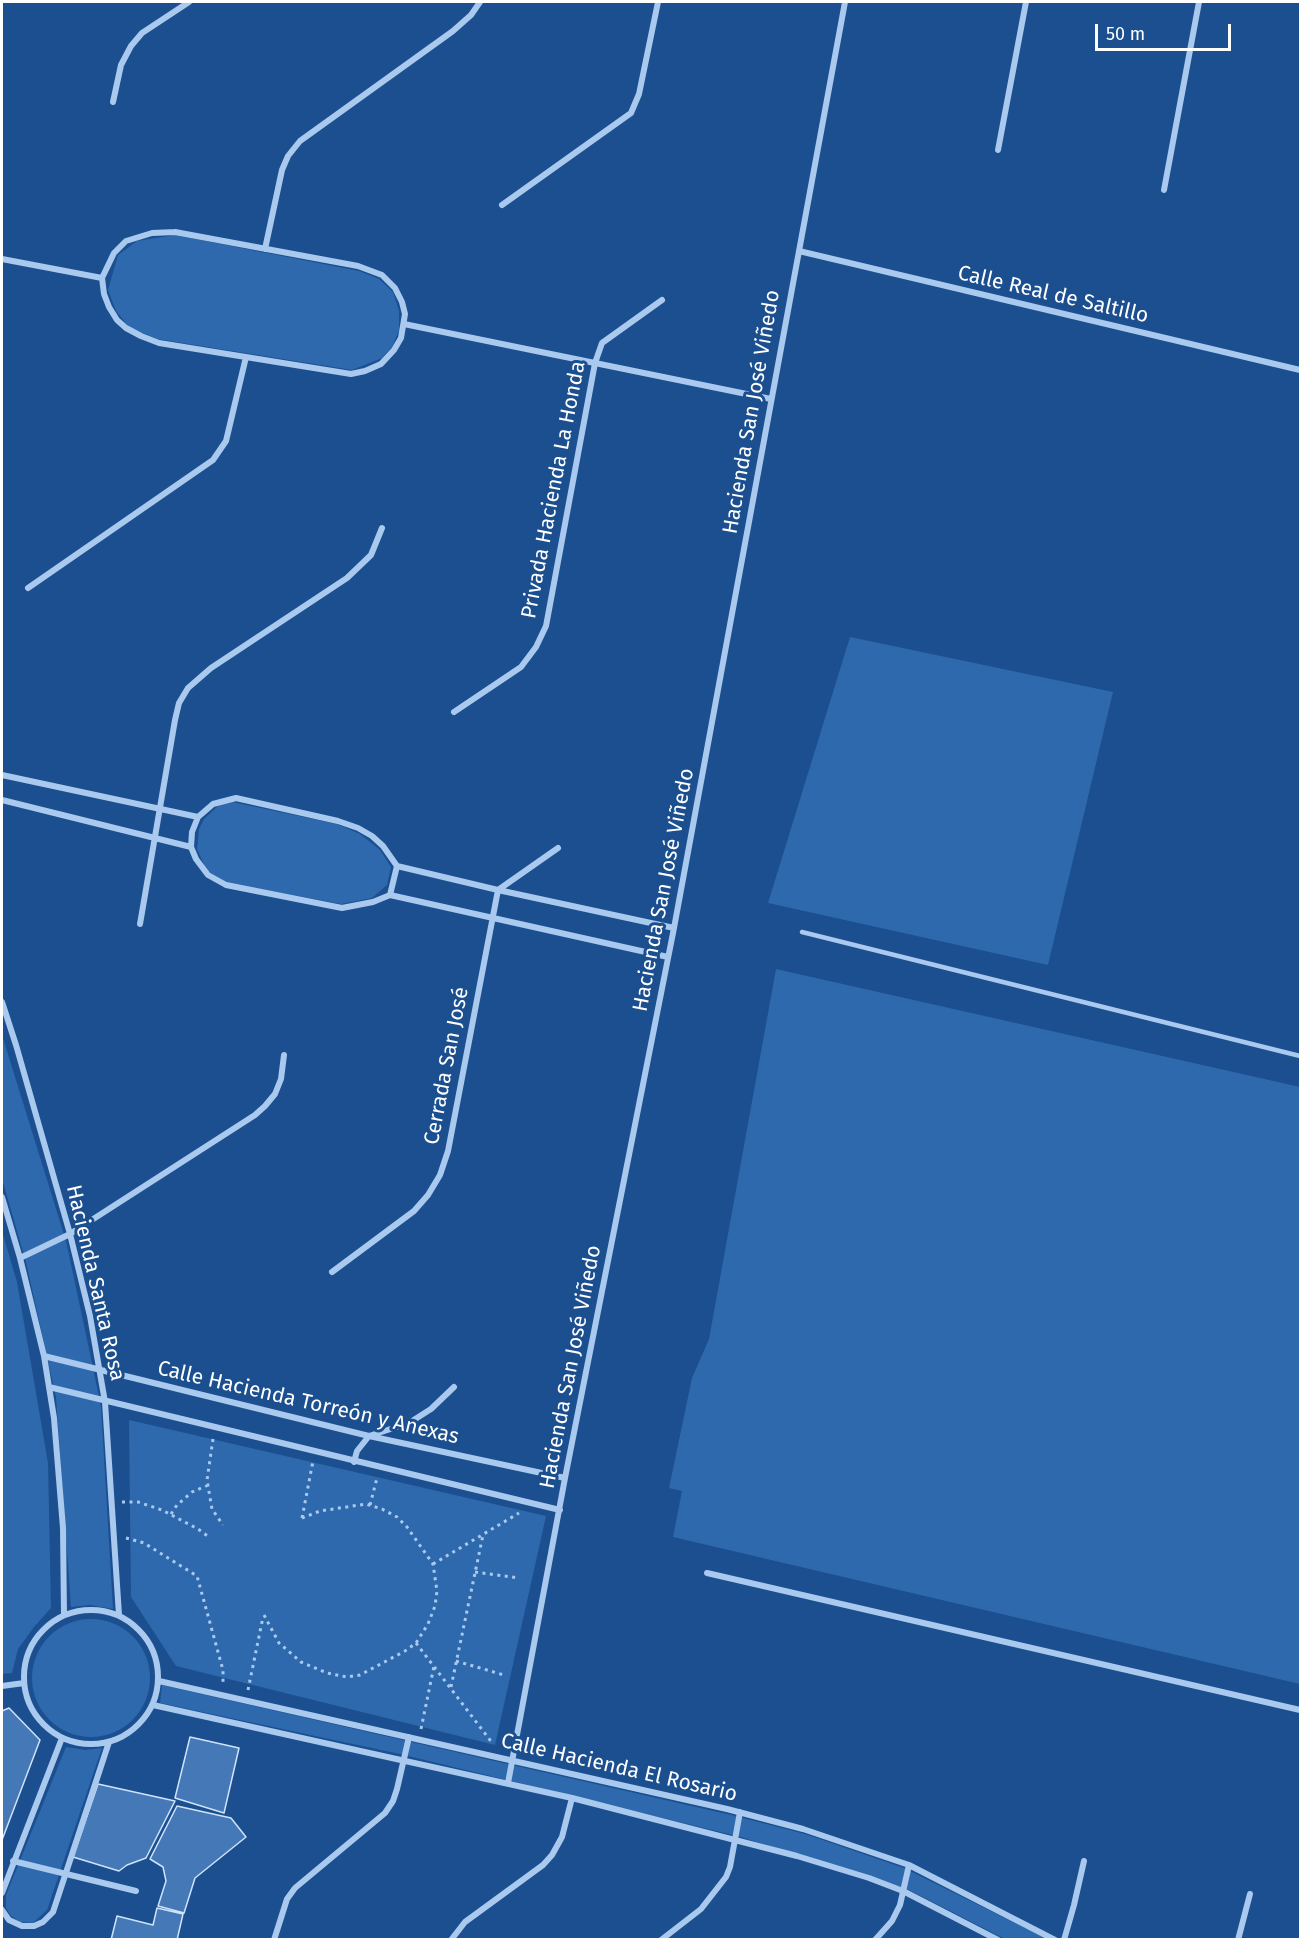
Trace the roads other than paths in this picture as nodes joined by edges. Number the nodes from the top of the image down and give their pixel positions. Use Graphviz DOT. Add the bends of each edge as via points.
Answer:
graph roads {
  1 [pos="189,2"];
  2 [pos="480,2"];
  3 [pos="658,2"];
  4 [pos="844,2"];
  5 [pos="1026,2"];
  6 [pos="1199,2"];
  7 [pos="113,102"];
  8 [pos="998,150"];
  9 [pos="1164,190"];
  10 [pos="502,205"];
  11 [pos="265,249"];
  12 [pos="799,251"];
  13 [pos="2,259"];
  14 [pos="102,278"];
  15 [pos="662,300"];
  16 [pos="404,324"];
  17 [pos="246,357"];
  18 [pos="595,363"];
  19 [pos="1300,370"];
  20 [pos="771,399"];
  21 [pos="382,528"];
  22 [pos="28,588"];
  23 [pos="454,712"];
  24 [pos="2,775"];
  25 [pos="2,800"];
  26 [pos="159,809"];
  27 [pos="198,817"];
  28 [pos="154,838"];
  29 [pos="191,847"];
  30 [pos="558,848"];
  31 [pos="397,866"];
  32 [pos="498,890"];
  33 [pos="390,895"];
  34 [pos="493,917"];
  35 [pos="140,924"];
  36 [pos="674,928"];
  37 [pos="802,932"];
  38 [pos="668,957"];
  39 [pos="2,1002"];
  40 [pos="284,1055"];
  41 [pos="1300,1056"];
  42 [pos="2,1197"];
  43 [pos="70,1234"];
  44 [pos="20,1258"];
  45 [pos="332,1272"];
  46 [pos="44,1356"];
  47 [pos="100,1370"];
  48 [pos="49,1387"];
  49 [pos="454,1387"];
  50 [pos="105,1402"];
  51 [pos="369,1436"];
  52 [pos="354,1462"];
  53 [pos="565,1478"];
  54 [pos="560,1510"];
  55 [pos="707,1573"];
  56 [pos="63,1615"];
  57 [pos="118,1615"];
  58 [pos="159,1681"];
  59 [pos="24,1683"];
  60 [pos="2,1686"];
  61 [pos="153,1705"];
  62 [pos="1300,1710"];
  63 [pos="409,1737"];
  64 [pos="62,1738"];
  65 [pos="109,1742"];
  66 [pos="404,1759"];
  67 [pos="513,1761"];
  68 [pos="508,1783"];
  69 [pos="572,1797"];
  70 [pos="740,1812"];
  71 [pos="735,1839"];
  72 [pos="13,1861"];
  73 [pos="1084,1861"];
  74 [pos="909,1865"];
  75 [pos="65,1874"];
  76 [pos="136,1891"];
  77 [pos="903,1891"];
  78 [pos="2,1893"];
  79 [pos="1250,1894"];
  80 [pos="2,1910"];
  81 [pos="274,1940"];
  82 [pos="451,1940"];
  83 [pos="661,1940"];
  84 [pos="875,1940"];
  85 [pos="998,1940"];
  86 [pos="1055,1940"];
  87 [pos="1064,1940"];
  88 [pos="1238,1940"];
  1 -- 7 [label="street" via="142,33 131,46 121,65"];
  2 -- 11 [label="street" via="453,31 300,141 282,170"];
  3 -- 10 [label="street" via="639,94 630,113"];
  4 -- 12 [label="street, Hacienda San José Viñedo"];
  5 -- 8 [label="street"];
  6 -- 9 [label="street"];
  11 -- 14 [label="street" via="175,232 152,232 126,241 114,253"];
  11 -- 16 [label="street" via="358,266 382,275 399,295"];
  12 -- 19 [label="street, Calle Real de Saltillo"];
  12 -- 20 [label="street, Hacienda San José Viñedo"];
  13 -- 14 [label="street"];
  14 -- 17 [label="street" via="109,307 122,324 141,336 159,343"];
  15 -- 18 [label="street, Privada Hacienda La Honda" via="602,343"];
  16 -- 17 [label="street" via="401,338 381,364 351,374"];
  16 -- 18 [label="street"];
  17 -- 22 [label="street" via="226,441 213,460"];
  18 -- 20 [label="street"];
  18 -- 23 [label="street, Privada Hacienda La Honda" via="546,626 520,667"];
  20 -- 36 [label="street, Hacienda San José Viñedo"];
  21 -- 26 [label="street" via="371,555 347,578 211,668 188,688 179,703"];
  24 -- 26 [label="street"];
  25 -- 28 [label="street"];
  26 -- 27 [label="street"];
  26 -- 28 [label="street"];
  27 -- 29 [label="street"];
  27 -- 31 [label="street" via="213,804 236,798 338,821 372,836"];
  28 -- 29 [label="street"];
  28 -- 35 [label="street"];
  29 -- 33 [label="street" via="208,875 226,885 342,908"];
  30 -- 32 [label="street"];
  31 -- 32 [label="street"];
  31 -- 33 [label="street"];
  32 -- 34 [label="street, Cerrada San José"];
  32 -- 36 [label="street"];
  33 -- 34 [label="street"];
  34 -- 38 [label="street"];
  34 -- 45 [label="street, Cerrada San José" via="440,1175 414,1211"];
  36 -- 38 [label="street, Hacienda San José Viñedo"];
  37 -- 41 [label="lane"];
  38 -- 53 [label="street, Hacienda San José Viñedo"];
  39 -- 43 [label="street, Hacienda Santa Rosa"];
  40 -- 43 [label="street" via="281,1079 265,1106"];
  42 -- 44 [label="street"];
  43 -- 44 [label="street"];
  43 -- 47 [label="street, Hacienda Santa Rosa"];
  44 -- 46 [label="street"];
  46 -- 47 [label="street, Calle Hacienda Torreón y Anexas"];
  46 -- 48 [label="street"];
  47 -- 50 [label="street, Hacienda Santa Rosa"];
  47 -- 51 [label="street, Calle Hacienda Torreón y Anexas"];
  48 -- 50 [label="street"];
  48 -- 56 [label="street" via="63,1528"];
  49 -- 51 [label="street" via="409,1424"];
  50 -- 52 [label="street"];
  50 -- 57 [label="street, Hacienda Santa Rosa"];
  51 -- 52 [label="street"];
  51 -- 53 [label="street, Calle Hacienda Torreón y Anexas"];
  52 -- 54 [label="street"];
  53 -- 54 [label="street, Hacienda San José Viñedo"];
  54 -- 67 [label="street, Hacienda San José Viñedo"];
  55 -- 62 [label="street"];
  56 -- 57 [label="street" via="91,1609"];
  56 -- 59 [label="street" via="37,1636 24,1667"];
  57 -- 58 [label="street" via="133,1623 148,1642 158,1665"];
  58 -- 61 [label="street"];
  58 -- 63 [label="street, Calle Hacienda El Rosario"];
  59 -- 60 [label="street"];
  59 -- 64 [label="street" via="36,1716"];
  61 -- 65 [label="street" via="135,1729"];
  61 -- 66 [label="street, Calle Hacienda El Rosario"];
  63 -- 66 [label="street"];
  63 -- 67 [label="street, Calle Hacienda El Rosario"];
  64 -- 65 [label="street" via="77,1744"];
  64 -- 72 [label="street"];
  65 -- 75 [label="street"];
  66 -- 68 [label="street, Calle Hacienda El Rosario"];
  66 -- 81 [label="street" via="393,1801 295,1888 287,1899"];
  67 -- 68 [label="street, Hacienda San José Viñedo"];
  67 -- 70 [label="street, Calle Hacienda El Rosario"];
  68 -- 69 [label="street, Calle Hacienda El Rosario"];
  69 -- 71 [label="street, Calle Hacienda El Rosario"];
  69 -- 82 [label="street" via="562,1837 552,1855 465,1922"];
  70 -- 71 [label="street"];
  70 -- 74 [label="street, Calle Hacienda El Rosario"];
  71 -- 77 [label="street, Calle Hacienda El Rosario"];
  71 -- 83 [label="street" via="730,1867 715,1893"];
  72 -- 75 [label="street"];
  72 -- 78 [label="street"];
  73 -- 87 [label="street"];
  74 -- 77 [label="street"];
  74 -- 86 [label="street, Calle Hacienda El Rosario"];
  75 -- 76 [label="street"];
  75 -- 80 [label="street" via="52,1912 43,1922 22,1926 9,1920"];
  77 -- 84 [label="street" via="892,1921"];
  77 -- 85 [label="street, Calle Hacienda El Rosario"];
  79 -- 88 [label="street"];
}
